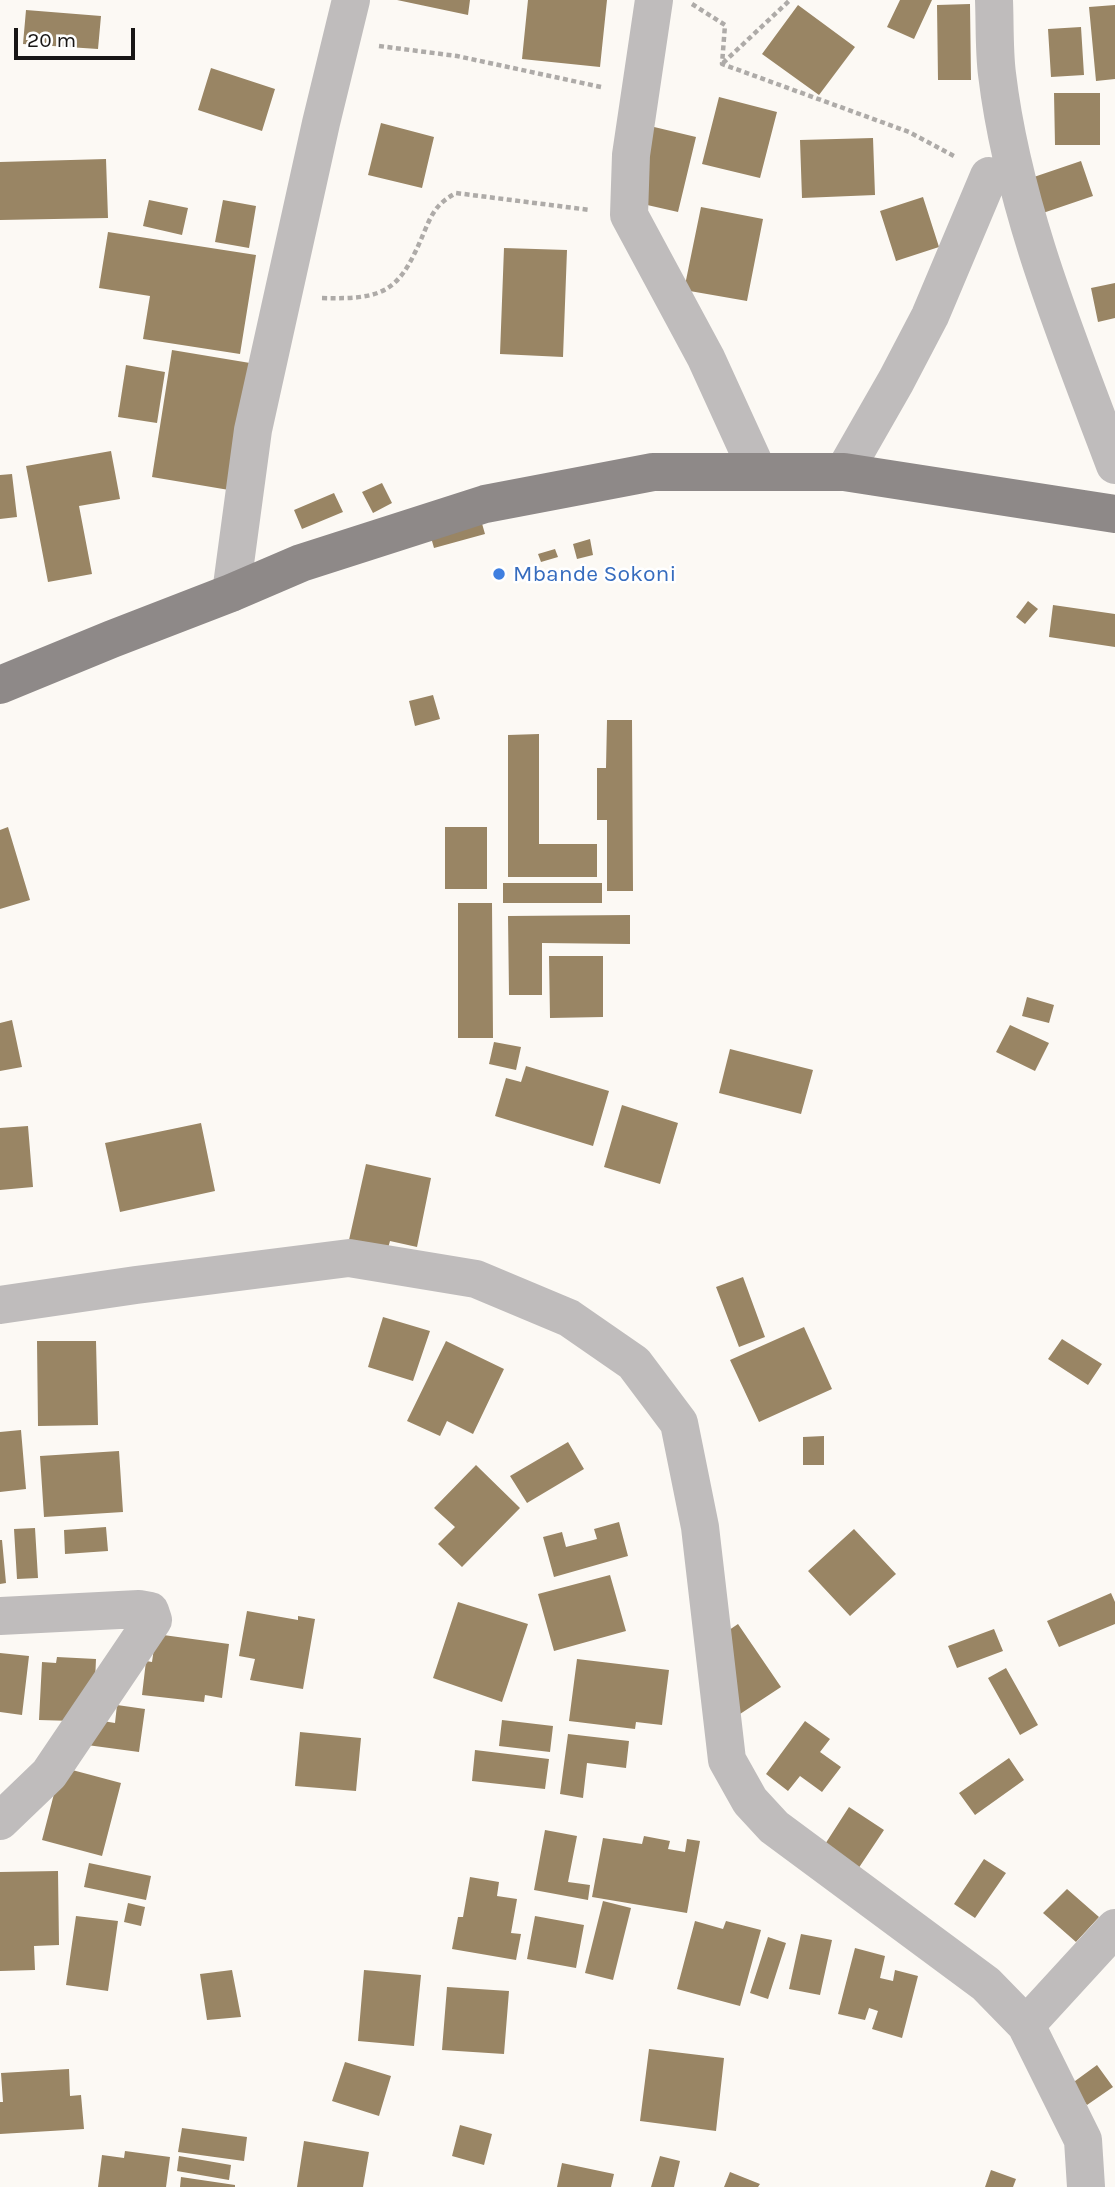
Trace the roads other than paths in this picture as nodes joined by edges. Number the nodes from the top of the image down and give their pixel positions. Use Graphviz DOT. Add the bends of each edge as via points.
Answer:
graph roads {
  1 [pos="351,0"];
  2 [pos="654,0"];
  3 [pos="994,0"];
  4 [pos="989,176"];
  5 [pos="1115,465"];
  6 [pos="758,472"];
  7 [pos="844,472"];
  8 [pos="1115,514"];
  9 [pos="231,593"];
  10 [pos="0,685"];
  11 [pos="0,1305"];
  12 [pos="0,1616"];
  13 [pos="0,1821"];
  14 [pos="1115,1928"];
  15 [pos="1026,2025"];
  16 [pos="1086,2187"];
  1 -- 9 [label="street" via="253,430"];
  2 -- 6 [label="street" via="630,167 629,215 706,358"];
  3 -- 5 [label="street" via="997,73 1022,195 1052,298"];
  4 -- 7 [label="street" via="930,316"];
  6 -- 7 [label="main road"];
  6 -- 9 [label="main road" via="653,472 485,504 301,563"];
  7 -- 8 [label="main road"];
  9 -- 10 [label="main road"];
  11 -- 15 [label="street" via="349,1258 476,1279 569,1318 634,1363 678,1423 699,1527 727,1760 750,1801 774,1827 986,1984"];
  12 -- 13 [label="street" via="139,1609 153,1616 49,1774"];
  14 -- 15 [label="street"];
  15 -- 16 [label="street" via="1083,2140"];
}
